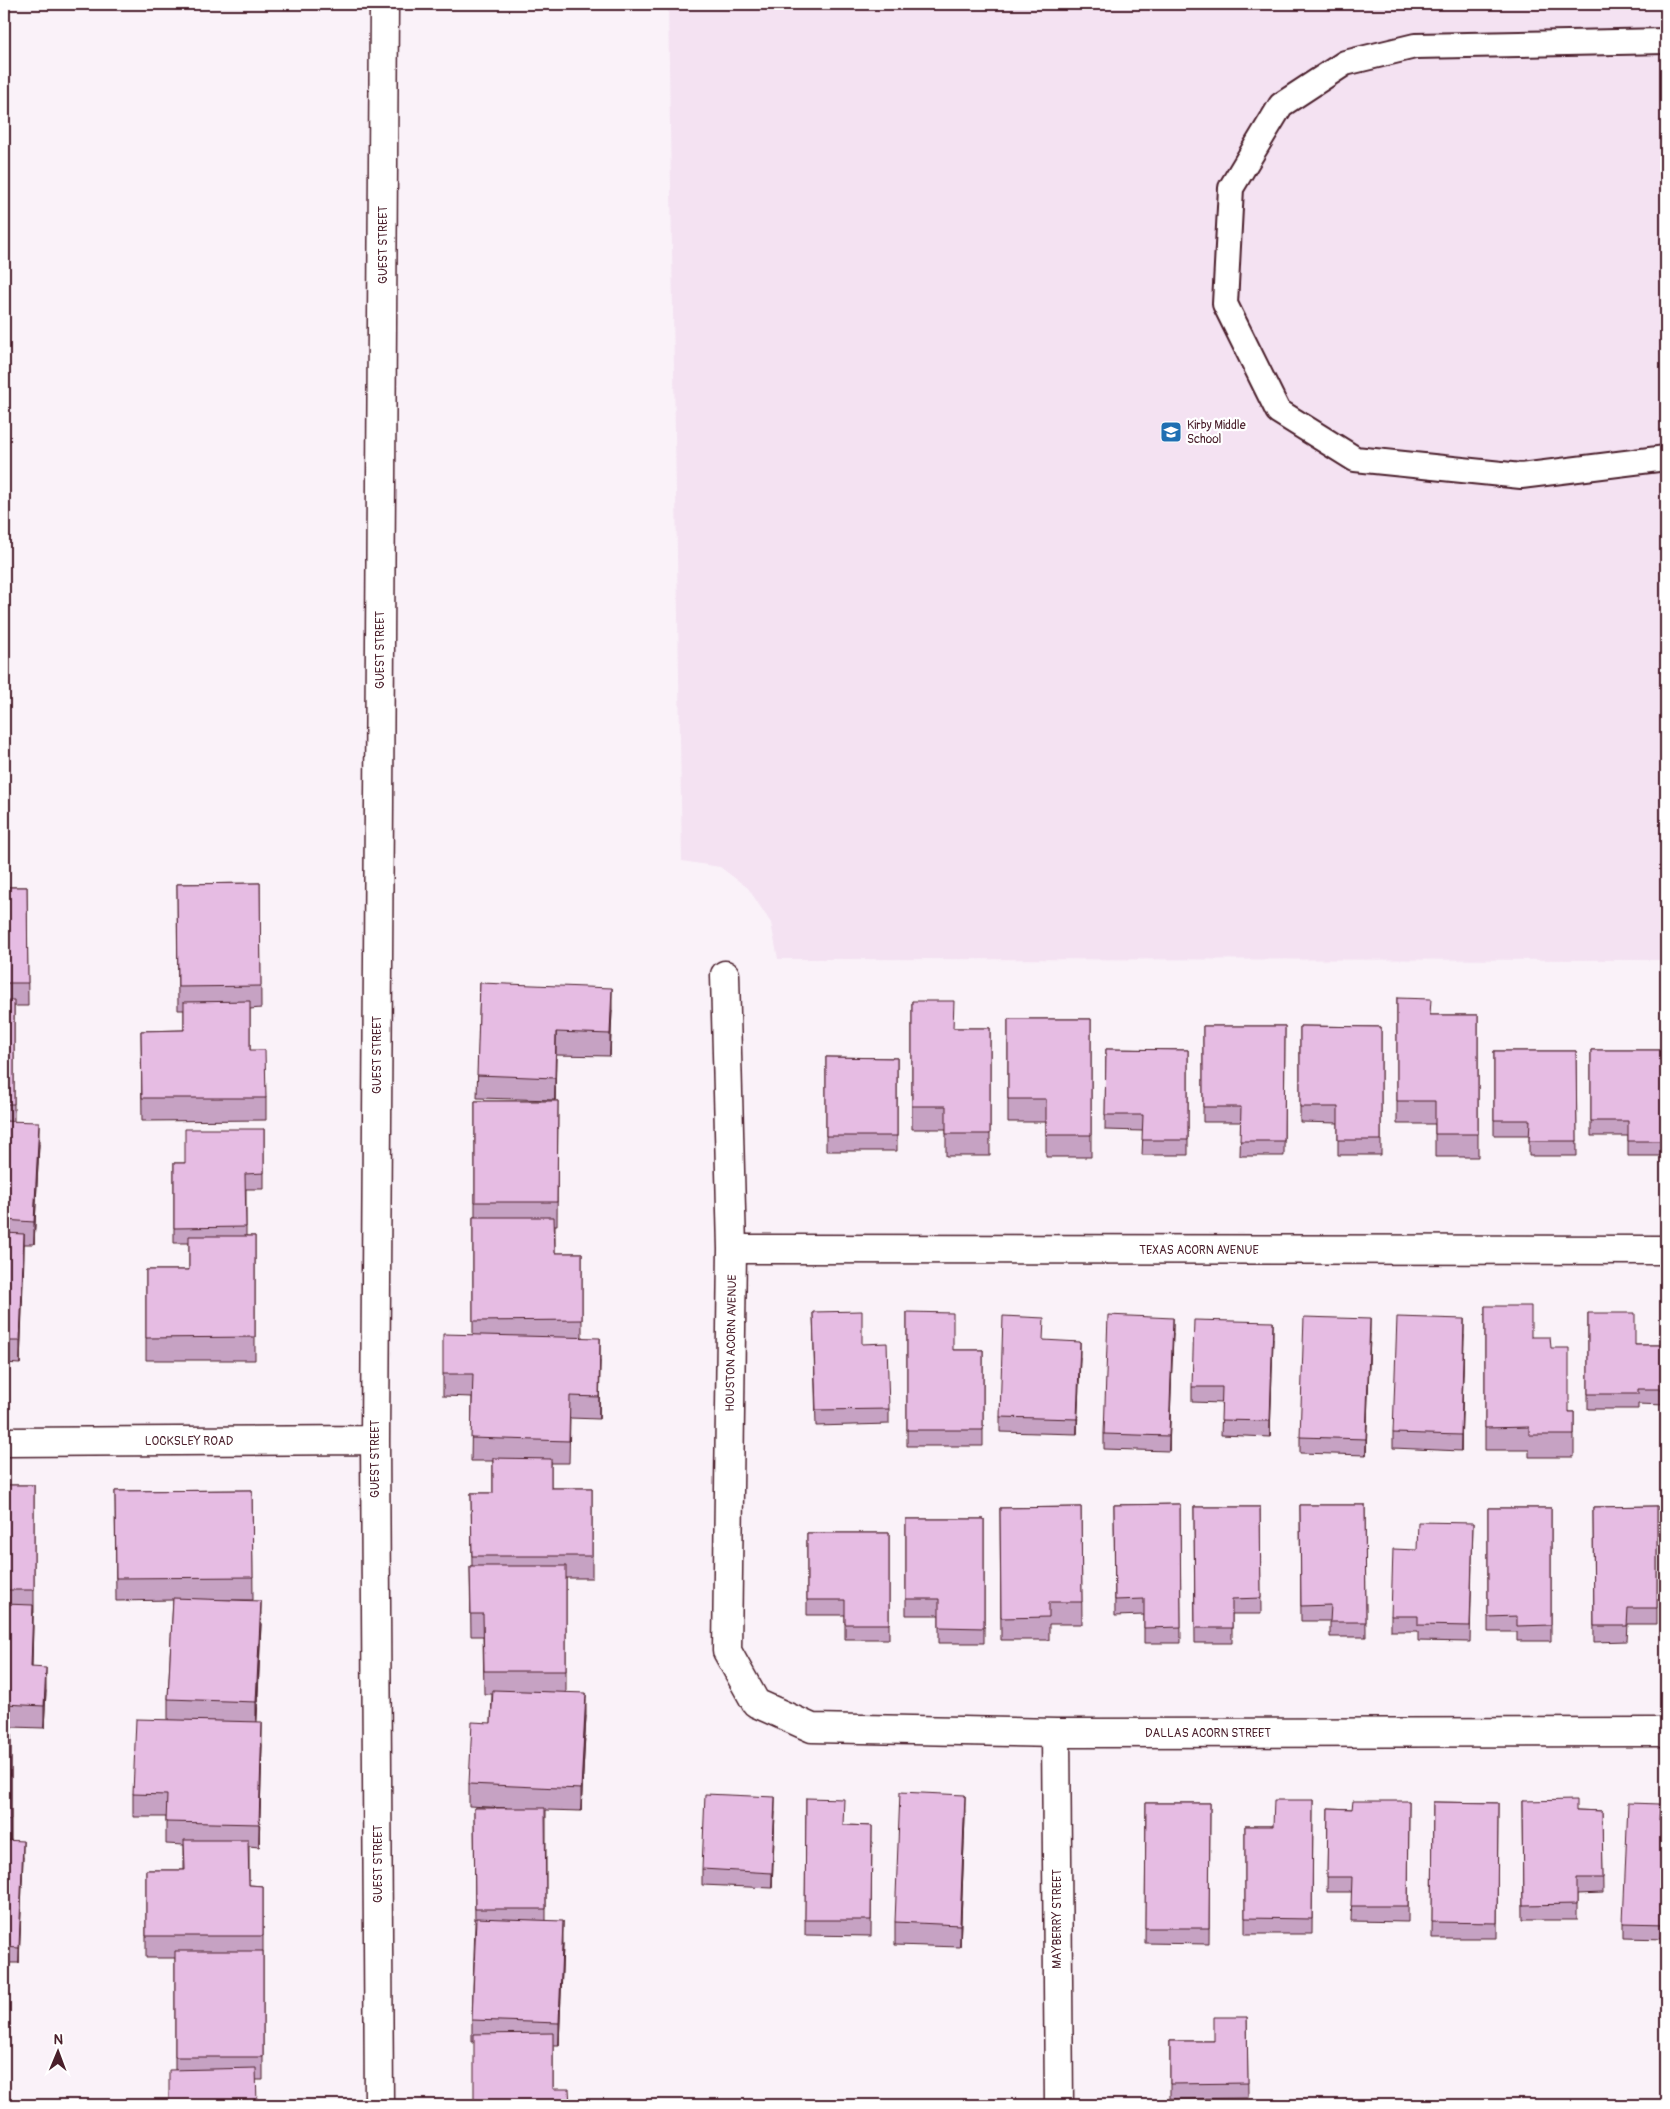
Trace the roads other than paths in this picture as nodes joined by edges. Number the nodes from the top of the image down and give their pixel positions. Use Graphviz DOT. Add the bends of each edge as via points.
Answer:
graph roads {
  1 [pos="384,4"];
  2 [pos="1666,41"];
  3 [pos="1666,458"];
  4 [pos="725,975"];
  5 [pos="732,1249"];
  6 [pos="1666,1250"];
  7 [pos="375,1440"];
  8 [pos="4,1442"];
  9 [pos="756,1702"];
  10 [pos="1666,1732"];
  11 [pos="1056,1733"];
  12 [pos="379,2105"];
  13 [pos="1059,2105"];
  1 -- 7 [label="street, GUEST STREET"];
  2 -- 3 [label="lane" via="1415,46 1345,63 1282,105 1231,188 1225,304 1278,411 1355,459 1521,476"];
  4 -- 5 [label="street, HOUSTON ACORN AVENUE"];
  5 -- 6 [label="street, TEXAS ACORN AVENUE"];
  5 -- 9 [label="street, HOUSTON ACORN AVENUE" via="727,1651"];
  7 -- 8 [label="street, LOCKSLEY ROAD"];
  7 -- 12 [label="street, GUEST STREET"];
  9 -- 11 [label="street, DALLAS ACORN STREET" via="812,1728"];
  10 -- 11 [label="street, DALLAS ACORN STREET"];
  11 -- 13 [label="street, MAYBERRY STREET"];
}
